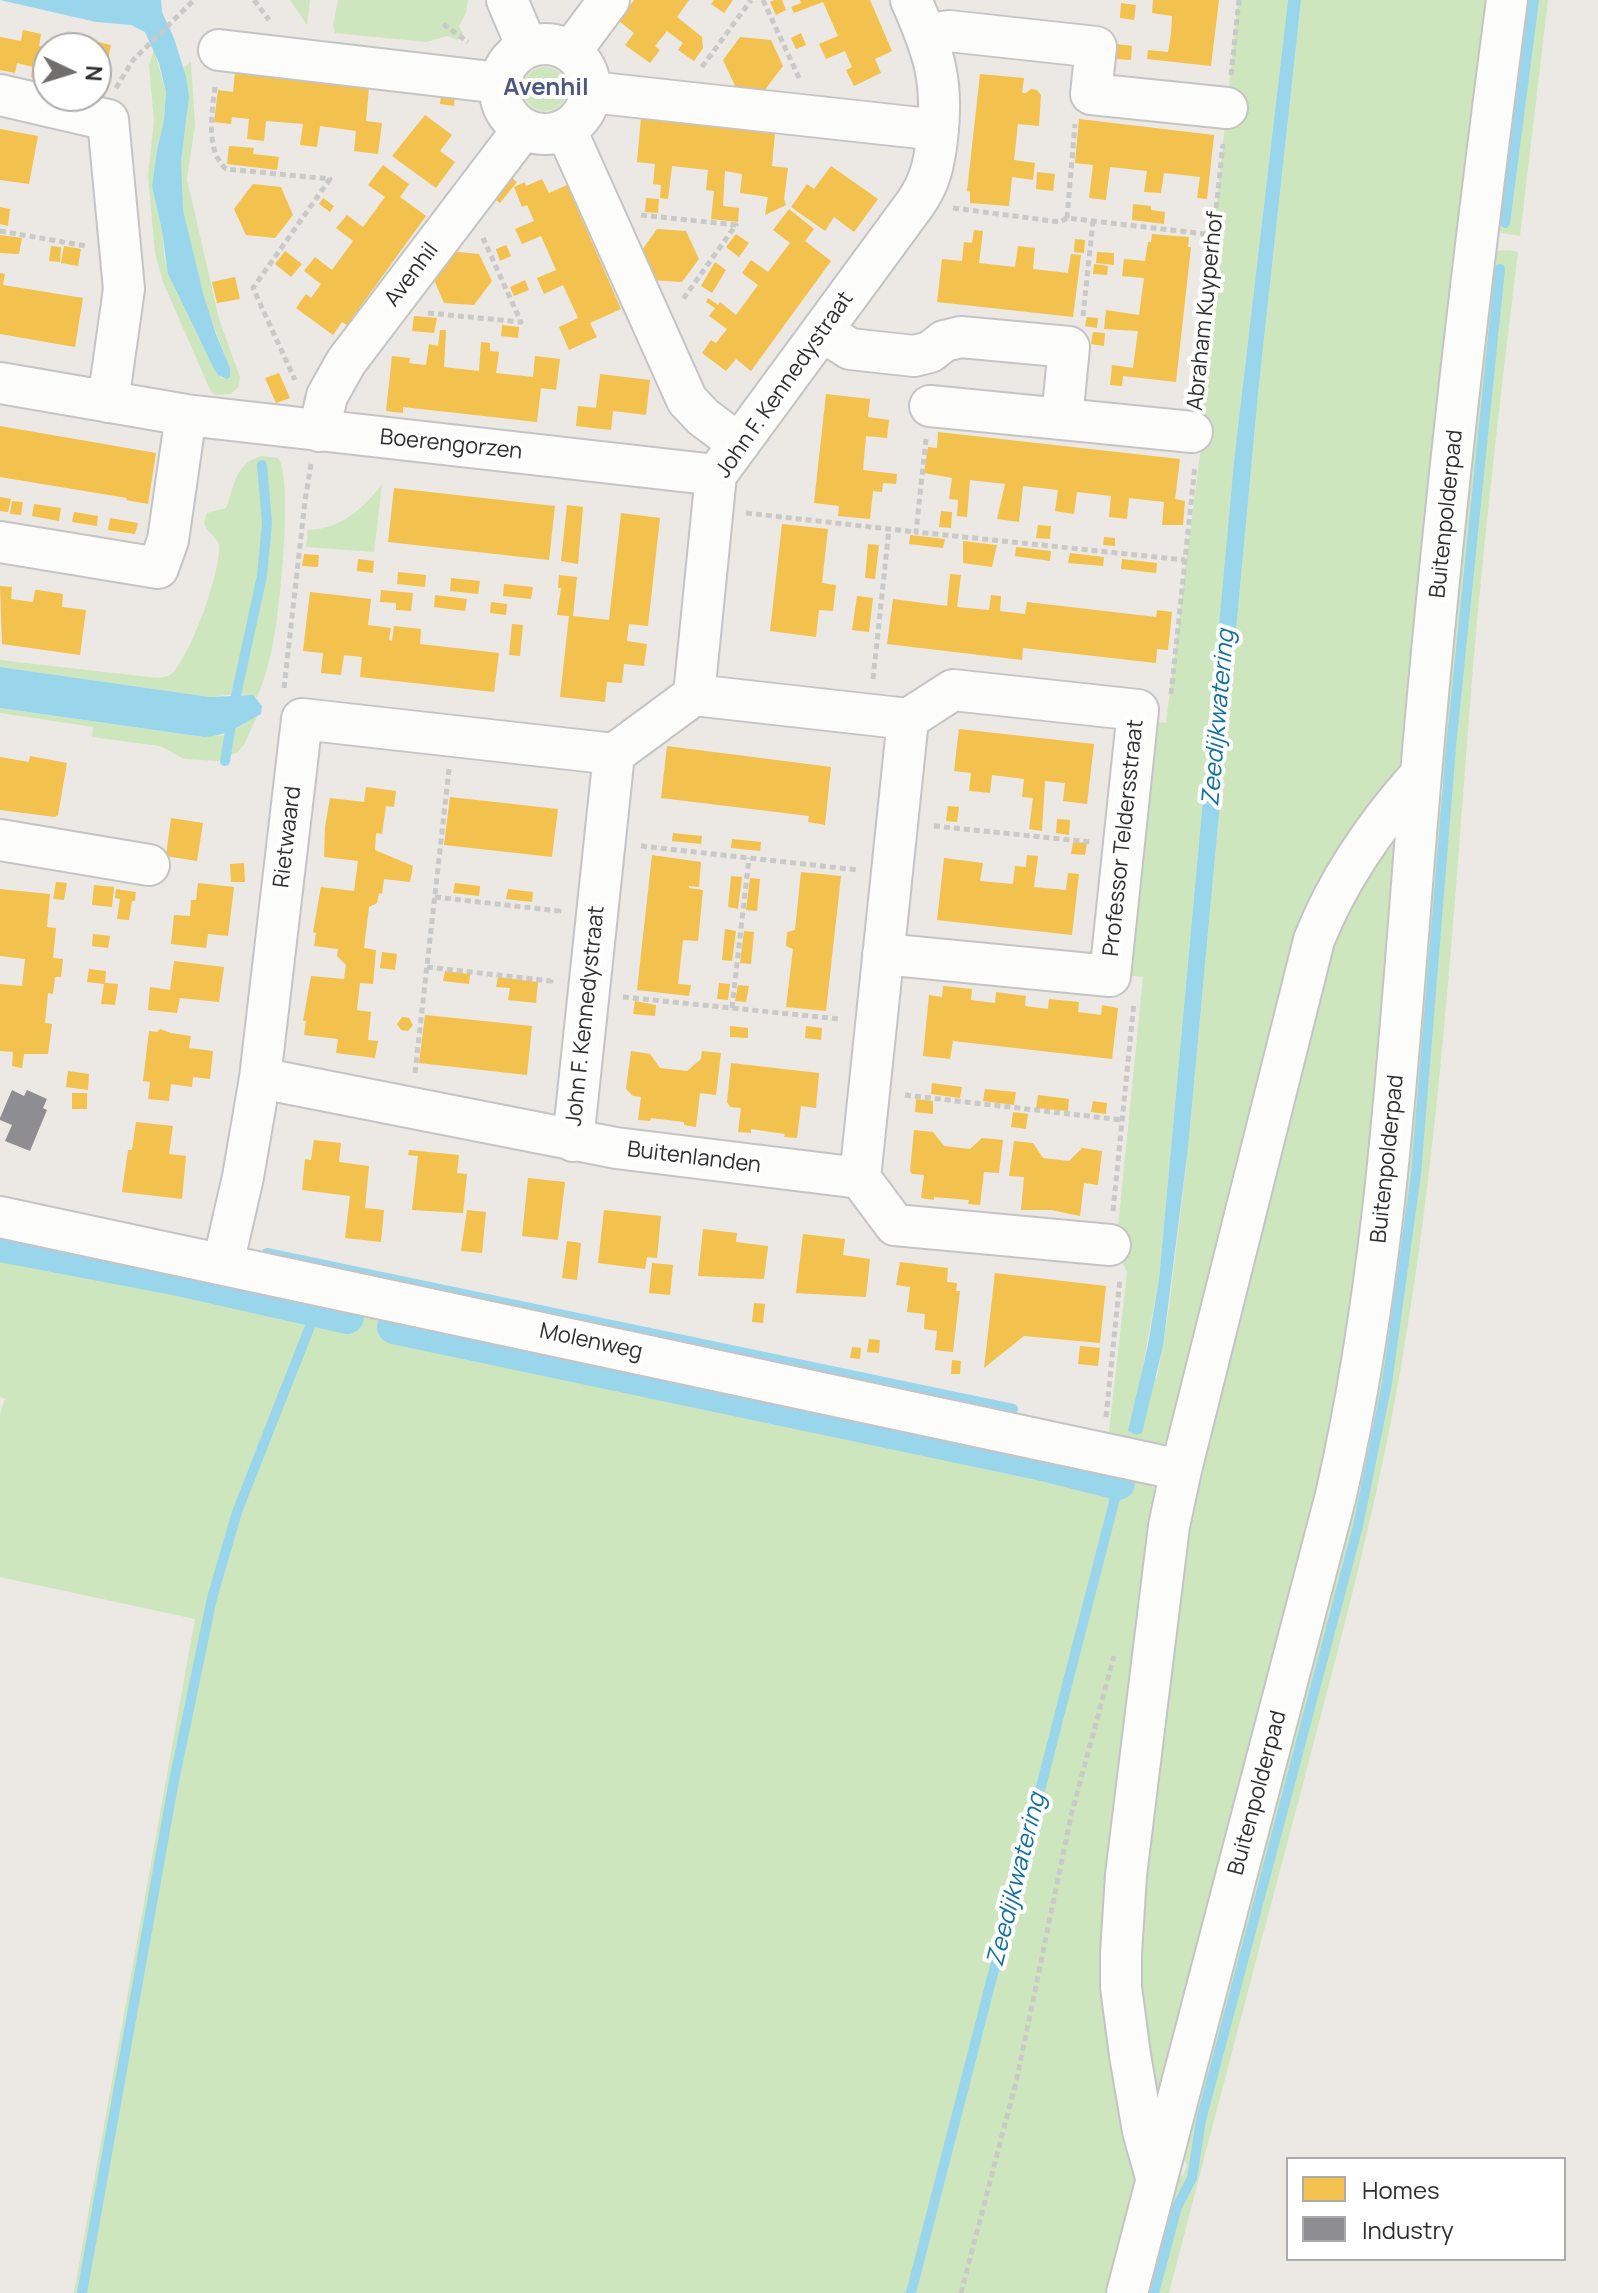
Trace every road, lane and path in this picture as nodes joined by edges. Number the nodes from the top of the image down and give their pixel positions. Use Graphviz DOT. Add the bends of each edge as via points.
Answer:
graph roads {
  1 [pos="194,0"];
  2 [pos="507,0"];
  3 [pos="609,0"];
  4 [pos="751,0"];
  5 [pos="763,0"];
  6 [pos="1239,0"];
  7 [pos="1507,0"];
  8 [pos="919,17"];
  9 [pos="527,47"];
  10 [pos="219,50"];
  11 [pos="571,51"];
  12 [pos="500,83"];
  13 [pos="591,92"];
  14 [pos="1091,94"];
  15 [pos="0,95"];
  16 [pos="677,102"];
  17 [pos="1227,108"];
  18 [pos="817,117"];
  19 [pos="108,120"];
  20 [pos="523,129"];
  21 [pos="566,130"];
  22 [pos="938,130"];
  23 [pos="467,202"];
  24 [pos="915,204"];
  25 [pos="602,211"];
  26 [pos="1067,218"];
  27 [pos="1093,221"];
  28 [pos="0,231"];
  29 [pos="1214,235"];
  30 [pos="121,251"];
  31 [pos="387,308"];
  32 [pos="822,331"];
  33 [pos="657,335"];
  34 [pos="1069,347"];
  35 [pos="0,383"];
  36 [pos="108,402"];
  37 [pos="930,406"];
  38 [pos="186,415"];
  39 [pos="1062,419"];
  40 [pos="319,431"];
  41 [pos="1192,432"];
  42 [pos="723,476"];
  43 [pos="889,529"];
  44 [pos="916,532"];
  45 [pos="0,542"];
  46 [pos="1185,560"];
  47 [pos="694,695"];
  48 [pos="1138,710"];
  49 [pos="869,714"];
  50 [pos="302,719"];
  51 [pos="908,719"];
  52 [pos="453,736"];
  53 [pos="614,754"];
  54 [pos="1421,774"];
  55 [pos="898,822"];
  56 [pos="0,840"];
  57 [pos="604,842"];
  58 [pos="1124,846"];
  59 [pos="749,858"];
  60 [pos="149,865"];
  61 [pos="892,874"];
  62 [pos="435,897"];
  63 [pos="557,921"];
  64 [pos="883,954"];
  65 [pos="427,967"];
  66 [pos="552,968"];
  67 [pos="1110,976"];
  68 [pos="588,994"];
  69 [pos="732,1008"];
  70 [pos="876,1022"];
  71 [pos="260,1078"];
  72 [pos="869,1091"];
  73 [pos="411,1108"];
  74 [pos="1122,1120"];
  75 [pos="573,1141"];
  76 [pos="860,1178"];
  77 [pos="0,1217"];
  78 [pos="1110,1245"];
  79 [pos="223,1264"];
  80 [pos="1103,1451"];
  81 [pos="1181,1470"];
  82 [pos="1116,1645"];
  83 [pos="1157,2179"];
  84 [pos="961,2293"];
  85 [pos="1127,2293"];
  1 -- 19 [label="path" via="121,77"];
  2 -- 9 [label="street"];
  3 -- 11 [label="street"];
  4 -- 16 [label="path"];
  5 -- 18 [label="path"];
  6 -- 17 [label="path, Abraham Kuyperhof"];
  7 -- 54 [label="street, Buitenpolderpad"];
  8 -- 14 [label="street" via="949,31 1096,47"];
  8 -- 22 [label="street, John F. Kennedystraat" via="941,90"];
  9 -- 11 [label="street" via="557,45"];
  9 -- 12 [label="street" via="505,68"];
  10 -- 12 [label="street"];
  10 -- 40 [label="path" via="211,122 222,165 233,171 330,179 253,288"];
  11 -- 13 [label="street" via="589,76"];
  12 -- 20 [label="street" via="504,109"];
  13 -- 16 [label="street"];
  13 -- 21 [label="street" via="579,120"];
  14 -- 17 [label="street"];
  14 -- 26 [label="path" via="1077,107"];
  15 -- 19 [label="street"];
  16 -- 18 [label="street"];
  17 -- 29 [label="path, Abraham Kuyperhof"];
  18 -- 22 [label="street"];
  19 -- 30 [label="street"];
  20 -- 21 [label="street" via="537,134"];
  20 -- 23 [label="street, Avenhil"];
  21 -- 25 [label="street"];
  22 -- 24 [label="street, John F. Kennedystraat" via="933,170"];
  23 -- 31 [label="street, Avenhil"];
  23 -- 31 [label="path" via="521,322"];
  24 -- 26 [label="path" via="1060,222"];
  24 -- 32 [label="street, John F. Kennedystraat"];
  25 -- 33 [label="street"];
  25 -- 33 [label="path" via="736,225"];
  26 -- 27 [label="path"];
  27 -- 29 [label="path"];
  27 -- 34 [label="path" via="1080,335"];
  28 -- 30 [label="path"];
  29 -- 41 [label="path, Abraham Kuyperhof"];
  30 -- 36 [label="street" via="124,306"];
  31 -- 40 [label="street, Avenhil" via="336,378"];
  32 -- 34 [label="street" via="850,349 914,356 961,337"];
  32 -- 42 [label="street, John F. Kennedystraat"];
  33 -- 42 [label="street" via="687,400 703,417"];
  34 -- 39 [label="street"];
  35 -- 36 [label="street, Boerengorzen"];
  36 -- 38 [label="street, Boerengorzen"];
  37 -- 39 [label="street, Abraham Kuyperhof"];
  37 -- 44 [label="path"];
  38 -- 40 [label="street, Boerengorzen"];
  38 -- 45 [label="street" via="168,540 158,568"];
  39 -- 41 [label="street, Abraham Kuyperhof"];
  40 -- 42 [label="street, Boerengorzen"];
  40 -- 50 [label="path" via="305,501 284,689"];
  41 -- 46 [label="path" via="1197,442"];
  42 -- 43 [label="path"];
  42 -- 47 [label="street, John F. Kennedystraat"];
  43 -- 44 [label="path"];
  43 -- 49 [label="path"];
  44 -- 46 [label="path"];
  46 -- 48 [label="path" via="1170,704"];
  47 -- 49 [label="street"];
  47 -- 53 [label="street"];
  48 -- 51 [label="street, Professor Teldersstraat" via="953,690"];
  48 -- 58 [label="street, Professor Teldersstraat"];
  49 -- 51 [label="street"];
  50 -- 52 [label="street"];
  50 -- 71 [label="street, Rietwaard"];
  51 -- 55 [label="street"];
  52 -- 53 [label="street"];
  52 -- 62 [label="path"];
  53 -- 57 [label="street, John F. Kennedystraat"];
  54 -- 81 [label="street" via="1358,858 1314,940"];
  54 -- 83 [label="street, Buitenpolderpad" via="1387,1179 1347,1445"];
  55 -- 58 [label="path"];
  55 -- 61 [label="street"];
  56 -- 60 [label="street"];
  57 -- 59 [label="path"];
  57 -- 68 [label="street, John F. Kennedystraat"];
  58 -- 67 [label="street, Professor Teldersstraat"];
  59 -- 61 [label="path"];
  59 -- 69 [label="path"];
  61 -- 64 [label="street"];
  62 -- 63 [label="path" via="559,911"];
  62 -- 65 [label="path"];
  64 -- 67 [label="street, Professor Teldersstraat"];
  64 -- 70 [label="street"];
  65 -- 66 [label="path" via="551,981"];
  65 -- 73 [label="path"];
  67 -- 74 [label="path" via="1136,984"];
  68 -- 69 [label="path"];
  68 -- 75 [label="street, John F. Kennedystraat"];
  69 -- 70 [label="path"];
  70 -- 72 [label="street"];
  71 -- 73 [label="street, Buitenlanden"];
  71 -- 79 [label="street, Rietwaard"];
  72 -- 74 [label="path"];
  72 -- 76 [label="street"];
  73 -- 75 [label="street, Buitenlanden"];
  74 -- 78 [label="path"];
  75 -- 76 [label="street, Buitenlanden"];
  76 -- 78 [label="street" via="895,1225"];
  77 -- 79 [label="street, Molenweg"];
  78 -- 80 [label="path" via="1120,1282"];
  79 -- 80 [label="street, Molenweg"];
  80 -- 81 [label="street, Molenweg"];
  81 -- 83 [label="street" via="1162,1575 1121,1954 1130,2055"];
  82 -- 84 [label="path" via="1071,1816 1017,2078"];
  83 -- 85 [label="street, Buitenpolderpad"];
}
